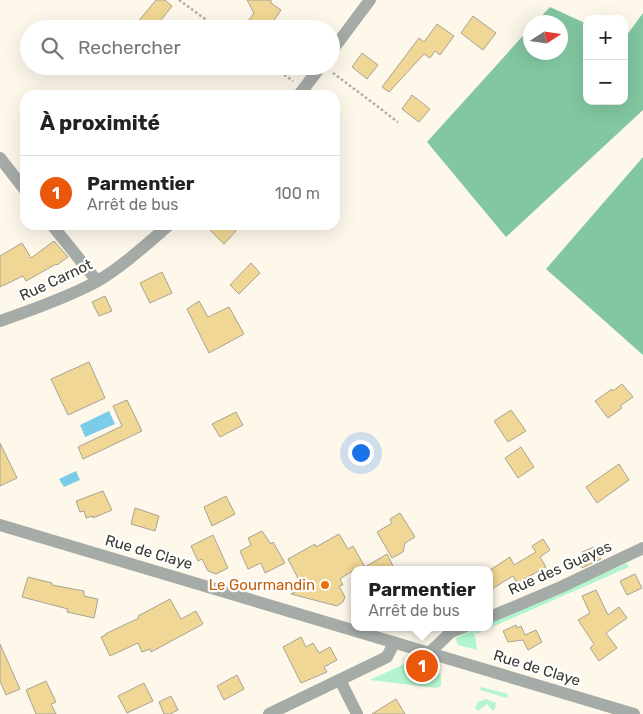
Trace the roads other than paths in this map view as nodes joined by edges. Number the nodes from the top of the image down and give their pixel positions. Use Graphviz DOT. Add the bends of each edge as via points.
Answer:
graph roads {
  1 [pos="370,0"];
  2 [pos="340,40"];
  3 [pos="320,75"];
  4 [pos="304,90"];
  5 [pos="0,158"];
  6 [pos="20,184"];
  7 [pos="56,230"];
  8 [pos="163,230"];
  9 [pos="96,281"];
  10 [pos="0,322"];
  11 [pos="0,525"];
  12 [pos="643,548"];
  13 [pos="493,616"];
  14 [pos="351,629"];
  15 [pos="357,631"];
  16 [pos="454,631"];
  17 [pos="394,643"];
  18 [pos="429,653"];
  19 [pos="340,680"];
  20 [pos="269,714"];
  21 [pos="357,714"];
  22 [pos="634,714"];
  1 -- 2 [label="street"];
  3 -- 4 [label="street"];
  5 -- 6 [label="street"];
  7 -- 9 [label="street"];
  8 -- 9 [label="street, Rue Carnot"];
  9 -- 10 [label="street, Rue Carnot"];
  11 -- 14 [label="street, Rue de Claye"];
  12 -- 13 [label="street, Rue des Guayes"];
  15 -- 17 [label="street, Rue de Claye"];
  16 -- 18 [label="street"];
  17 -- 18 [label="street, Rue de Claye"];
  17 -- 19 [label="street" via="388,657"];
  18 -- 22 [label="street, Rue de Claye"];
  19 -- 20 [label="street"];
  19 -- 21 [label="street"];
}
